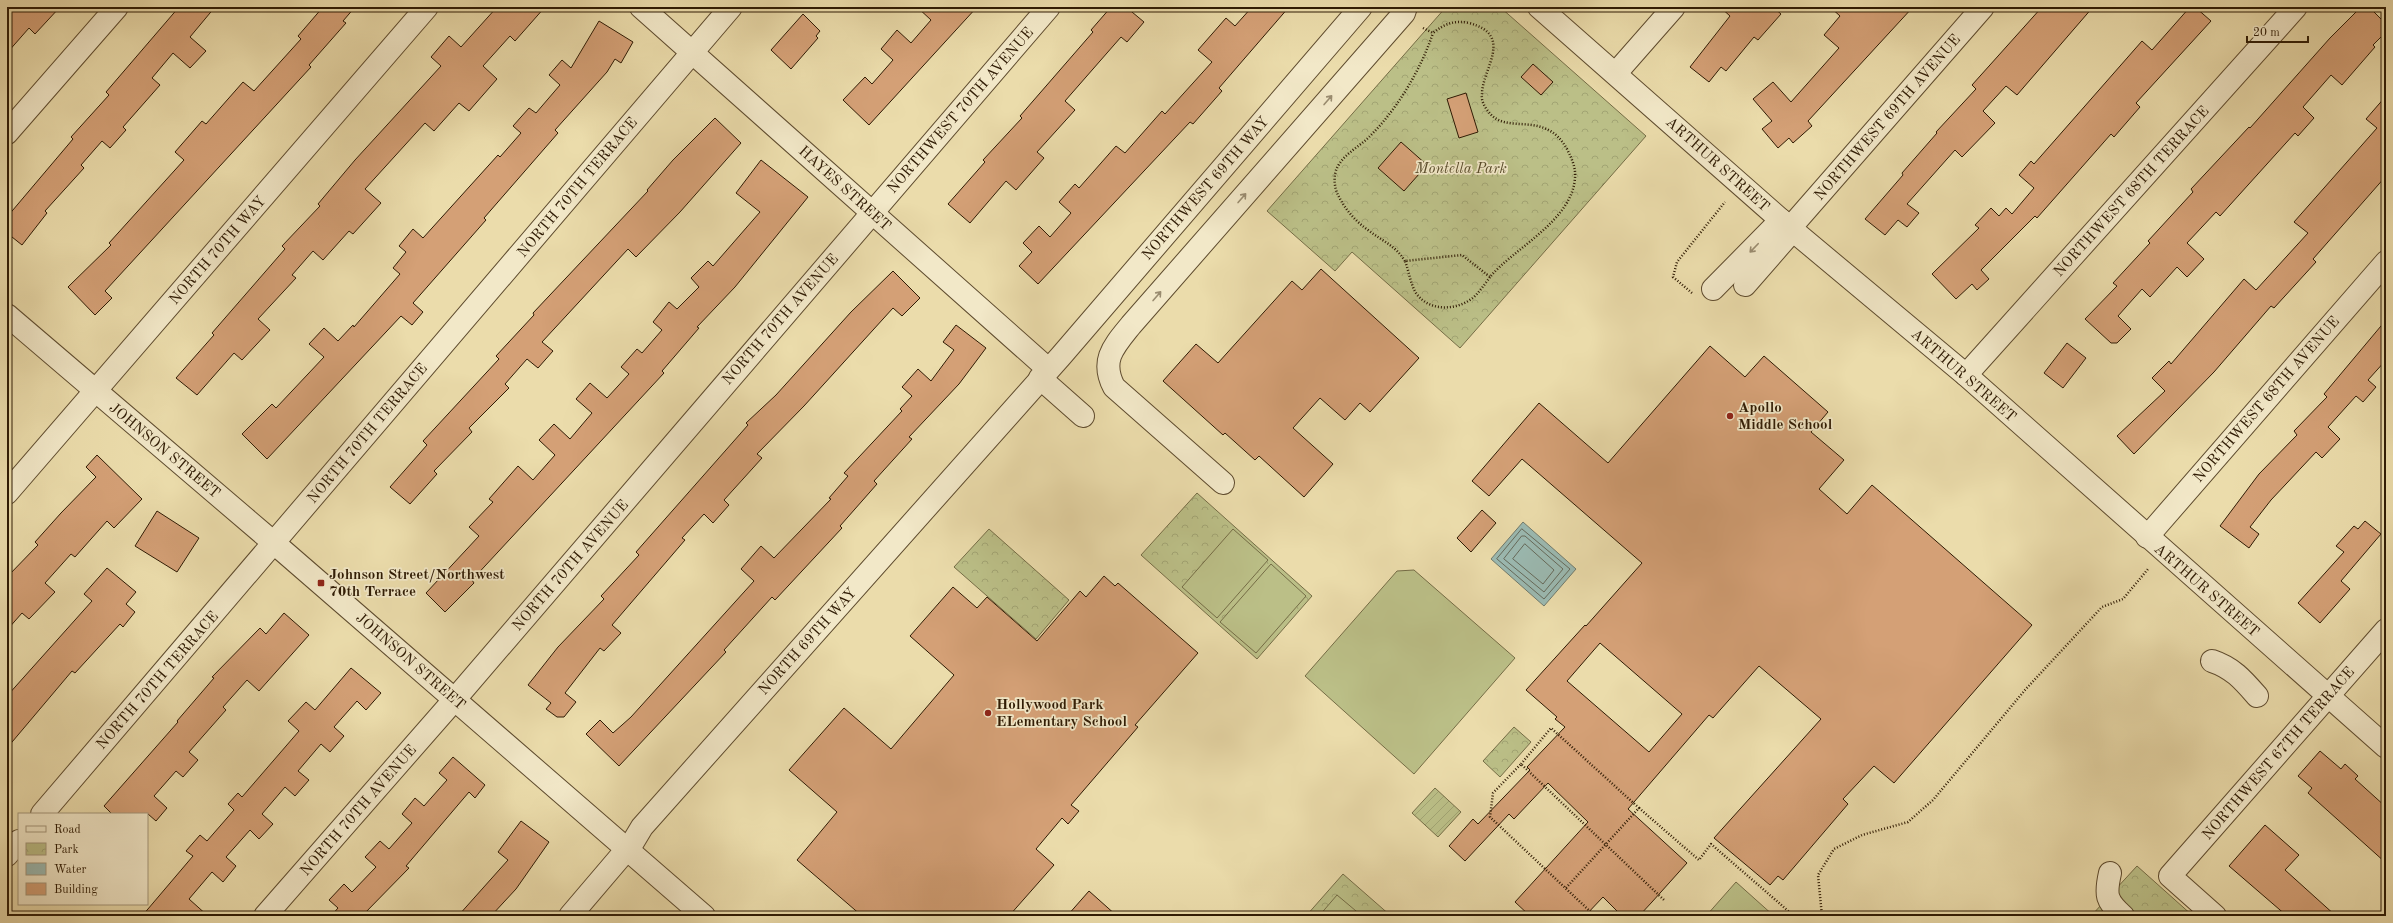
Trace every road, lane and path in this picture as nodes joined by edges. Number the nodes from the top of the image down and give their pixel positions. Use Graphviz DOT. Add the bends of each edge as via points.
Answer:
graph roads {
  1 [pos="117,7"];
  2 [pos="428,7"];
  3 [pos="641,7"];
  4 [pos="731,7"];
  5 [pos="1049,7"];
  6 [pos="1361,7"];
  7 [pos="1406,7"];
  8 [pos="1538,7"];
  9 [pos="1674,7"];
  10 [pos="1983,7"];
  11 [pos="2296,7"];
  12 [pos="1423,28"];
  13 [pos="1433,33"];
  14 [pos="692,52"];
  15 [pos="1616,73"];
  16 [pos="7,133"];
  17 [pos="1725,202"];
  18 [pos="872,212"];
  19 [pos="1788,226"];
  20 [pos="1405,261"];
  21 [pos="2386,262"];
  22 [pos="1490,278"];
  23 [pos="1745,285"];
  24 [pos="1704,292"];
  25 [pos="1106,303"];
  26 [pos="7,314"];
  27 [pos="1131,325"];
  28 [pos="1044,373"];
  29 [pos="1966,375"];
  30 [pos="95,390"];
  31 [pos="1083,416"];
  32 [pos="1223,483"];
  33 [pos="7,493"];
  34 [pos="2147,537"];
  35 [pos="274,543"];
  36 [pos="2148,569"];
  37 [pos="2386,630"];
  38 [pos="2212,661"];
  39 [pos="2258,696"];
  40 [pos="2328,697"];
  41 [pos="455,699"];
  42 [pos="2386,747"];
  43 [pos="1521,764"];
  44 [pos="1639,808"];
  45 [pos="43,813"];
  46 [pos="18,842"];
  47 [pos="1606,845"];
  48 [pos="627,849"];
  49 [pos="7,855"];
  50 [pos="2110,873"];
  51 [pos="1566,889"];
  52 [pos="1664,900"];
  53 [pos="265,916"];
  54 [pos="570,916"];
  55 [pos="704,916"];
  56 [pos="1595,916"];
  57 [pos="1794,916"];
  58 [pos="1822,916"];
  59 [pos="2123,916"];
  60 [pos="2215,916"];
  1 -- 16 [label="street"];
  2 -- 30 [label="street, NORTH 70TH WAY"];
  3 -- 14 [label="street, HAYES STREET"];
  4 -- 14 [label="street, NORTH 70TH TERRACE"];
  5 -- 18 [label="street, NORTHWEST 70TH AVENUE"];
  6 -- 25 [label="street, NORTHWEST 69TH WAY"];
  27 -- 7 [label="street, one-way" via="1404,13"];
  8 -- 15 [label="street, ARTHUR STREET"];
  9 -- 15 [label="street"];
  10 -- 19 [label="street, NORTHWEST 69TH AVENUE"];
  11 -- 29 [label="street, NORTHWEST 68TH TERRACE"];
  12 -- 13 [label="path"];
  13 -- 20 [label="path" via="1428,49 1400,97 1372,134 1342,160 1335,177 1338,195 1350,214 1367,230 1394,246"];
  13 -- 22 [label="path" via="1449,23 1457,22 1482,29 1493,42 1494,51 1482,94 1483,102 1492,117 1536,125 1554,132 1566,148 1574,167 1573,188 1563,207"];
  14 -- 18 [label="street, HAYES STREET"];
  14 -- 35 [label="street, NORTH 70TH TERRACE"];
  15 -- 19 [label="street, ARTHUR STREET"];
  17 -- 24 [label="path" via="1677,262 1673,277"];
  18 -- 28 [label="street, HAYES STREET"];
  18 -- 41 [label="street, NORTH 70TH AVENUE"];
  19 -- 23 [label="street"];
  19 -- 24 [label="street, one-way"];
  19 -- 29 [label="street, ARTHUR STREET"];
  20 -- 22 [label="path" via="1462,255"];
  20 -- 22 [label="path" via="1417,295 1432,306 1441,308 1457,306 1473,297"];
  21 -- 34 [label="street, NORTHWEST 68TH AVENUE"];
  25 -- 27 [label="street"];
  25 -- 28 [label="street, NORTHWEST 69TH WAY"];
  26 -- 30 [label="street, JOHNSON STREET"];
  27 -- 32 [label="street" via="1114,346 1107,364 1108,375 1114,387"];
  28 -- 31 [label="street, HAYES STREET"];
  28 -- 48 [label="street, NORTH 69TH WAY" via="642,827"];
  29 -- 34 [label="street, ARTHUR STREET"];
  30 -- 33 [label="street, NORTH 70TH WAY"];
  30 -- 35 [label="street, JOHNSON STREET"];
  34 -- 40 [label="street, ARTHUR STREET"];
  35 -- 41 [label="street, JOHNSON STREET"];
  35 -- 45 [label="street, NORTH 70TH TERRACE"];
  36 -- 58 [label="path" via="2123,600 2102,607 2097,612 2025,690 1933,800 1908,822 1862,835 1834,849 1818,875"];
  37 -- 40 [label="street, NORTHWEST 67TH TERRACE"];
  38 -- 39 [label="street" via="2227,666 2240,675"];
  40 -- 42 [label="street, ARTHUR STREET"];
  40 -- 60 [label="street, NORTHWEST 67TH TERRACE" via="2170,876"];
  41 -- 48 [label="street, JOHNSON STREET"];
  41 -- 53 [label="street, NORTH 70TH AVENUE"];
  43 -- 44 [label="path" via="1551,728"];
  43 -- 47 [label="path"];
  43 -- 51 [label="path" via="1493,793 1490,817"];
  44 -- 47 [label="path"];
  44 -- 57 [label="path" via="1699,860 1710,844"];
  46 -- 49 [label="street"];
  47 -- 51 [label="path"];
  47 -- 52 [label="path"];
  48 -- 54 [label="street, NORTH 69TH WAY"];
  48 -- 55 [label="street, JOHNSON STREET"];
  50 -- 59 [label="street" via="2106,889 2110,904"];
  51 -- 56 [label="path"];
}
